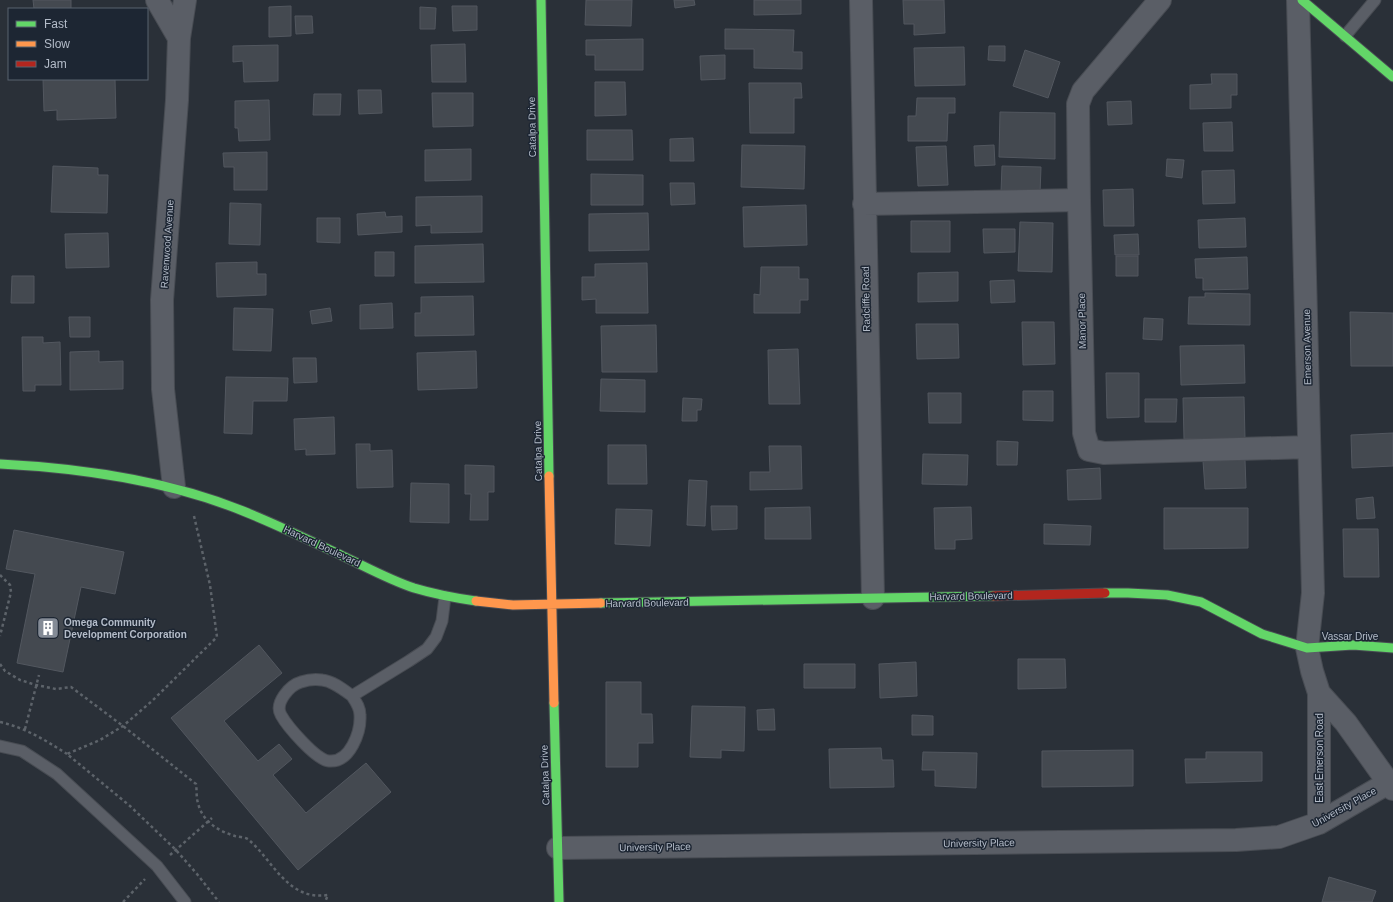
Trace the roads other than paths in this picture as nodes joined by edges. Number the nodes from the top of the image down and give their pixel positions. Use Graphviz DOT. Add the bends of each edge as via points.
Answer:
graph roads {
  1 [pos="157,0"];
  2 [pos="185,0"];
  3 [pos="541,0"];
  4 [pos="861,0"];
  5 [pos="1160,0"];
  6 [pos="1298,0"];
  7 [pos="1302,0"];
  8 [pos="1375,0"];
  9 [pos="1345,36"];
  10 [pos="179,38"];
  11 [pos="1391,72"];
  12 [pos="1079,200"];
  13 [pos="864,204"];
  14 [pos="1309,447"];
  15 [pos="0,464"];
  16 [pos="174,487"];
  17 [pos="445,596"];
  18 [pos="873,598"];
  19 [pos="551,605"];
  20 [pos="1307,648"];
  21 [pos="1393,648"];
  22 [pos="1319,693"];
  23 [pos="352,696"];
  24 [pos="0,746"];
  25 [pos="1390,786"];
  26 [pos="1319,823"];
  27 [pos="558,848"];
  28 [pos="185,902"];
  29 [pos="559,902"];
  1 -- 10 [label="street"];
  2 -- 10 [label="street, Ravenwood Avenue"];
  3 -- 19 [label="street, Catalpa Drive"];
  4 -- 13 [label="street, Radcliffe Road"];
  5 -- 12 [label="street, Manor Place" via="1083,91 1078,104"];
  6 -- 14 [label="street, Emerson Avenue"];
  7 -- 9 [label="street"];
  8 -- 9 [label="lane"];
  9 -- 11 [label="street"];
  10 -- 16 [label="street, Ravenwood Avenue" via="177,100 162,300 163,389"];
  12 -- 13 [label="street"];
  12 -- 14 [label="street, Manor Place" via="1084,433 1089,450 1104,453"];
  13 -- 18 [label="street, Radcliffe Road"];
  14 -- 20 [label="street, Emerson Avenue" via="1313,593"];
  15 -- 16 [label="street, Harvard Boulevard" via="34,465 130,478"];
  16 -- 17 [label="street, Harvard Boulevard" via="228,505 291,531 385,576"];
  17 -- 19 [label="street, Harvard Boulevard" via="473,602"];
  17 -- 23 [label="lane" via="442,621 428,649"];
  18 -- 19 [label="street, Harvard Boulevard"];
  18 -- 20 [label="street, Harvard Boulevard" via="1128,593 1167,595 1201,602 1262,634"];
  19 -- 27 [label="street, Catalpa Drive"];
  20 -- 21 [label="street, Vassar Drive" via="1353,645"];
  20 -- 22 [label="street, Emerson Avenue"];
  22 -- 25 [label="street" via="1346,724"];
  22 -- 26 [label="street, East Emerson Road"];
  23 -- 23 [label="lane" via="324,680 300,682 282,697 280,712 283,719 314,754 328,761 339,759 348,753 358,731 359,707"];
  24 -- 28 [label="lane" via="22,751 57,774 158,866"];
  25 -- 26 [label="street, University Place"];
  26 -- 27 [label="street, University Place" via="1279,837 1236,840"];
  27 -- 29 [label="street, Catalpa Drive"];
}
